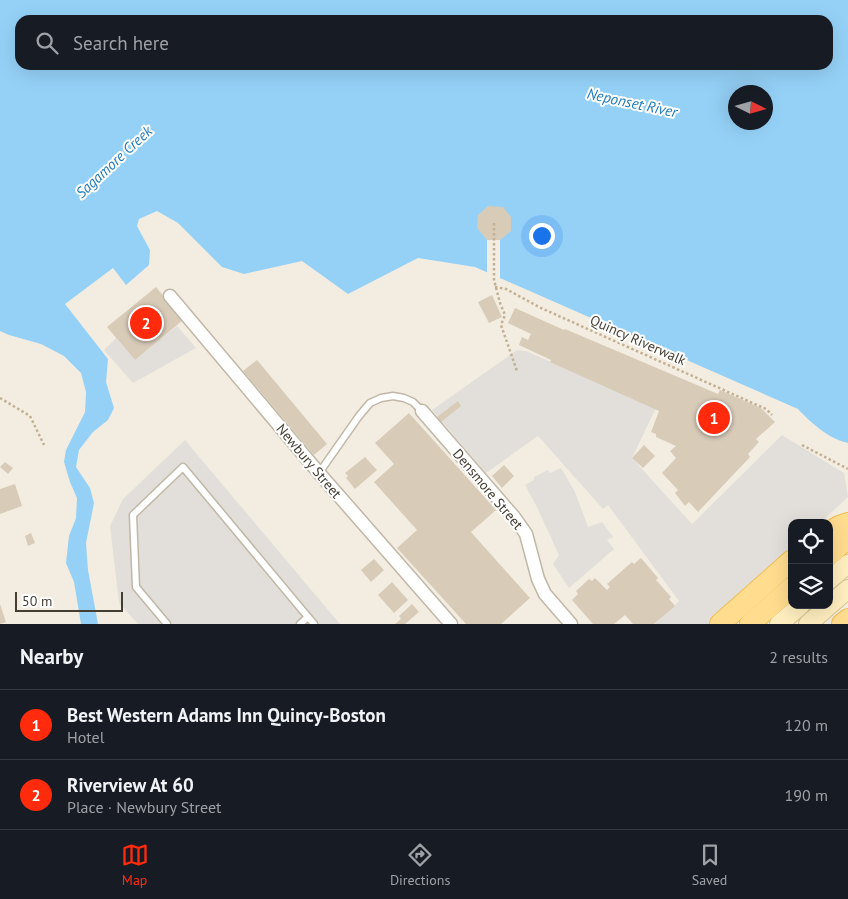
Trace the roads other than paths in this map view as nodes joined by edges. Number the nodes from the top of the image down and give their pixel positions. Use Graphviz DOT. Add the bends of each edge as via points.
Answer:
graph roads {
  1 [pos="170,296"];
  2 [pos="422,411"];
  3 [pos="319,473"];
  4 [pos="848,523"];
  5 [pos="833,530"];
  6 [pos="848,538"];
  7 [pos="833,551"];
  8 [pos="788,564"];
  9 [pos="848,564"];
  10 [pos="833,577"];
  11 [pos="848,589"];
  12 [pos="788,591"];
  13 [pos="796,609"];
  14 [pos="308,617"];
  15 [pos="848,619"];
  16 [pos="167,624"];
  17 [pos="300,624"];
  18 [pos="314,624"];
  19 [pos="451,624"];
  20 [pos="571,624"];
  21 [pos="720,624"];
  22 [pos="750,624"];
  23 [pos="779,624"];
  24 [pos="808,624"];
  25 [pos="842,624"];
  1 -- 3 [label="street, Newbury Street"];
  2 -- 3 [label="lane" via="413,402 393,396 370,403"];
  2 -- 20 [label="street, Densmore Street" via="526,534 545,594"];
  3 -- 19 [label="street, Newbury Street"];
  4 -- 5 [label="main road"];
  6 -- 7 [label="main road"];
  8 -- 21 [label="main road"];
  9 -- 10 [label="main road"];
  11 -- 24 [label="main road"];
  12 -- 22 [label="main road"];
  13 -- 23 [label="main road"];
  14 -- 16 [label="lane" via="183,467 133,515 136,586"];
  14 -- 17 [label="lane"];
  14 -- 18 [label="lane"];
  15 -- 25 [label="main road"];
}
